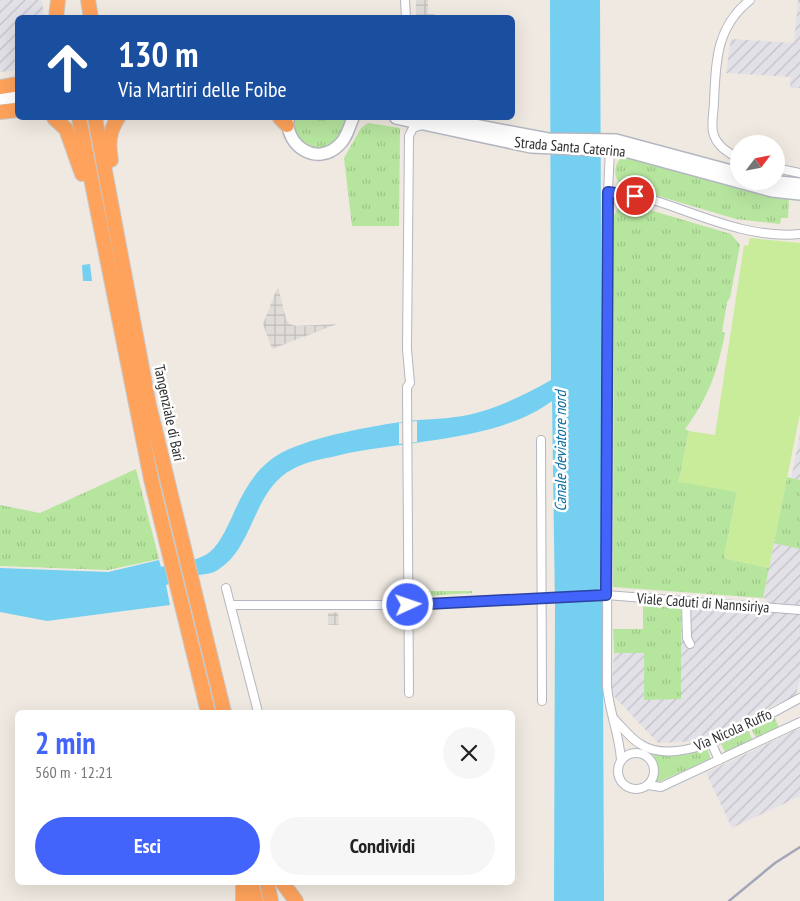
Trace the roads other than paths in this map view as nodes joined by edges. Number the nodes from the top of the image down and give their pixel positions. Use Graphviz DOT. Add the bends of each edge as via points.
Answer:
graph roads {
  1 [pos="58,0"];
  2 [pos="63,0"];
  3 [pos="79,0"];
  4 [pos="88,0"];
  5 [pos="405,0"];
  6 [pos="750,0"];
  7 [pos="56,15"];
  8 [pos="65,15"];
  9 [pos="81,15"];
  10 [pos="90,15"];
  11 [pos="405,15"];
  12 [pos="15,84"];
  13 [pos="0,86"];
  14 [pos="15,98"];
  15 [pos="0,99"];
  16 [pos="15,110"];
  17 [pos="0,112"];
  18 [pos="56,120"];
  19 [pos="79,120"];
  20 [pos="95,120"];
  21 [pos="117,120"];
  22 [pos="285,120"];
  23 [pos="353,120"];
  24 [pos="431,120"];
  25 [pos="548,143"];
  26 [pos="605,145"];
  27 [pos="730,154"];
  28 [pos="785,170"];
  29 [pos="730,171"];
  30 [pos="800,173"];
  31 [pos="785,182"];
  32 [pos="800,184"];
  33 [pos="608,192"];
  34 [pos="800,194"];
  35 [pos="111,203"];
  36 [pos="97,212"];
  37 [pos="800,234"];
  38 [pos="541,440"];
  39 [pos="226,588"];
  40 [pos="606,595"];
  41 [pos="546,598"];
  42 [pos="686,602"];
  43 [pos="230,605"];
  44 [pos="408,605"];
  45 [pos="800,610"];
  46 [pos="690,644"];
  47 [pos="409,693"];
  48 [pos="800,698"];
  49 [pos="542,701"];
  50 [pos="207,710"];
  51 [pos="224,710"];
  52 [pos="257,710"];
  53 [pos="615,720"];
  54 [pos="800,722"];
  55 [pos="711,742"];
  56 [pos="641,745"];
  57 [pos="653,750"];
  58 [pos="643,754"];
  59 [pos="621,760"];
  60 [pos="719,760"];
  61 [pos="648,785"];
  62 [pos="243,885"];
  63 [pos="252,885"];
  64 [pos="268,885"];
  65 [pos="284,885"];
  66 [pos="243,901"];
  67 [pos="256,901"];
  68 [pos="271,901"];
  69 [pos="296,901"];
  1 -- 7 [label="highway"];
  2 -- 8 [label="highway"];
  3 -- 9 [label="highway"];
  4 -- 10 [label="highway"];
  5 -- 11 [label="street"];
  6 -- 27 [label="street" via="738,10 723,33 716,67 713,132 721,148"];
  12 -- 13 [label="highway"];
  14 -- 15 [label="street"];
  16 -- 17 [label="highway"];
  18 -- 36 [label="highway" via="66,128"];
  19 -- 36 [label="highway, Tangenziale di Bari"];
  20 -- 35 [label="highway, Tangenziale di Bari"];
  21 -- 35 [label="highway" via="108,148 114,178"];
  22 -- 23 [label="street" via="297,147 320,155 339,146"];
  24 -- 25 [label="street, Strada Santa Caterina" via="454,120"];
  24 -- 25 [label="street, Strada Santa Caterina" via="531,147"];
  24 -- 44 [label="street" via="416,126 409,136"];
  25 -- 26 [label="street, Strada Santa Caterina"];
  26 -- 29 [label="street, Strada Santa Caterina" via="616,140"];
  26 -- 33 [label="street"];
  26 -- 34 [label="street, Strada Santa Caterina" via="772,191"];
  28 -- 30 [label="street"];
  31 -- 32 [label="street"];
  33 -- 37 [label="street" via="648,198 724,226"];
  33 -- 40 [label="street"];
  35 -- 51 [label="highway, Tangenziale di Bari" via="149,405"];
  36 -- 50 [label="highway, Tangenziale di Bari" via="149,470"];
  38 -- 41 [label="street"];
  39 -- 43 [label="street"];
  40 -- 41 [label="street, Viale Caduti di Nannsiriya"];
  40 -- 42 [label="street, Viale Caduti di Nannsiriya"];
  40 -- 53 [label="street" via="608,700"];
  41 -- 44 [label="street, Viale Caduti di Nannsiriya"];
  41 -- 49 [label="street"];
  42 -- 45 [label="street, Viale Caduti di Nannsiriya"];
  42 -- 46 [label="street"];
  43 -- 44 [label="street, Viale Caduti di Nannsiriya"];
  43 -- 52 [label="street"];
  44 -- 47 [label="street"];
  48 -- 55 [label="street, Via Nicola Ruffo"];
  53 -- 56 [label="street, Via Nicola Ruffo"];
  53 -- 59 [label="street"];
  54 -- 60 [label="street, Via Nicola Ruffo"];
  55 -- 57 [label="street, Via Nicola Ruffo" via="695,749 671,753"];
  55 -- 60 [label="street"];
  56 -- 57 [label="street, Via Nicola Ruffo"];
  56 -- 58 [label="street"];
  57 -- 58 [label="street"];
  58 -- 59 [label="street" via="631,753"];
  58 -- 61 [label="street" via="654,768"];
  59 -- 61 [label="street" via="618,777 626,787 638,790"];
  60 -- 61 [label="street, Via Nicola Ruffo" via="661,787"];
  62 -- 66 [label="highway"];
  63 -- 67 [label="highway"];
  64 -- 68 [label="highway"];
  65 -- 69 [label="highway"];
}
